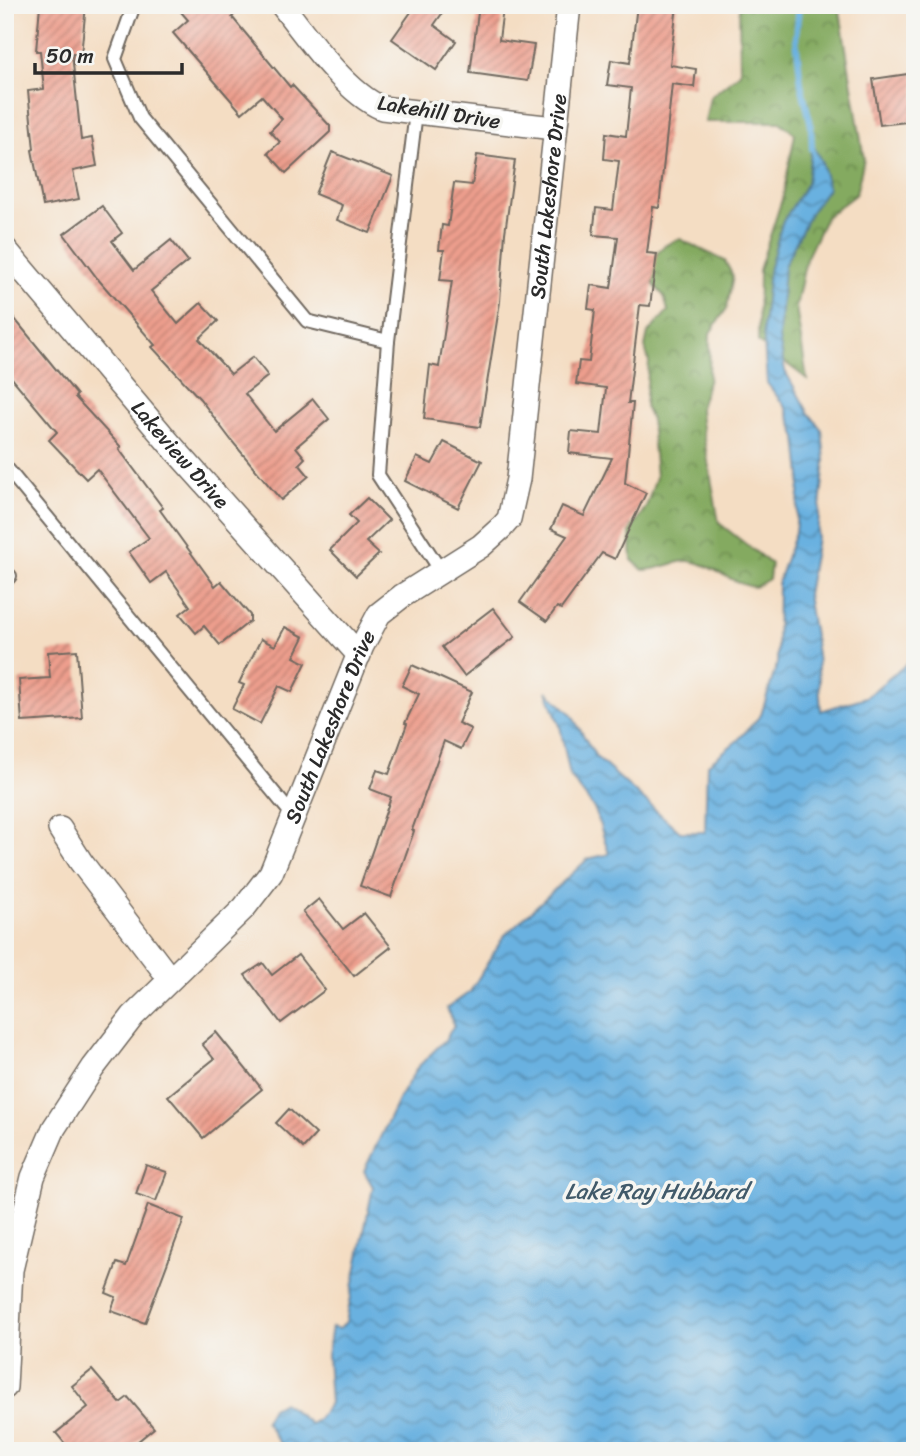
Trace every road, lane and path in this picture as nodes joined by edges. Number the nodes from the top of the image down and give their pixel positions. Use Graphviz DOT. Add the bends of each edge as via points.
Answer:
graph roads {
  1 [pos="134,5"];
  2 [pos="282,5"];
  3 [pos="569,5"];
  4 [pos="416,112"];
  5 [pos="554,128"];
  6 [pos="5,249"];
  7 [pos="388,341"];
  8 [pos="5,466"];
  9 [pos="441,572"];
  10 [pos="359,655"];
  11 [pos="295,817"];
  12 [pos="60,829"];
  13 [pos="170,979"];
  14 [pos="11,1240"];
  15 [pos="5,1387"];
  1 -- 7 [label="lane" via="115,59 140,118 307,321"];
  2 -- 4 [label="street, Lakehill Drive" via="368,102"];
  3 -- 5 [label="street, South Lakeshore Drive"];
  4 -- 5 [label="street, Lakehill Drive"];
  4 -- 7 [label="lane"];
  5 -- 9 [label="street, South Lakeshore Drive" via="518,479 509,519 481,546"];
  6 -- 10 [label="street, Lakeview Drive" via="169,443"];
  7 -- 9 [label="lane" via="378,475"];
  8 -- 11 [label="lane"];
  9 -- 10 [label="street, South Lakeshore Drive" via="379,614"];
  10 -- 11 [label="street, South Lakeshore Drive"];
  11 -- 13 [label="street, South Lakeshore Drive" via="271,873 244,908"];
  12 -- 13 [label="street"];
  13 -- 14 [label="street, South Lakeshore Drive" via="133,1016 54,1128"];
  14 -- 15 [label="street, South Lakeshore Drive"];
}
